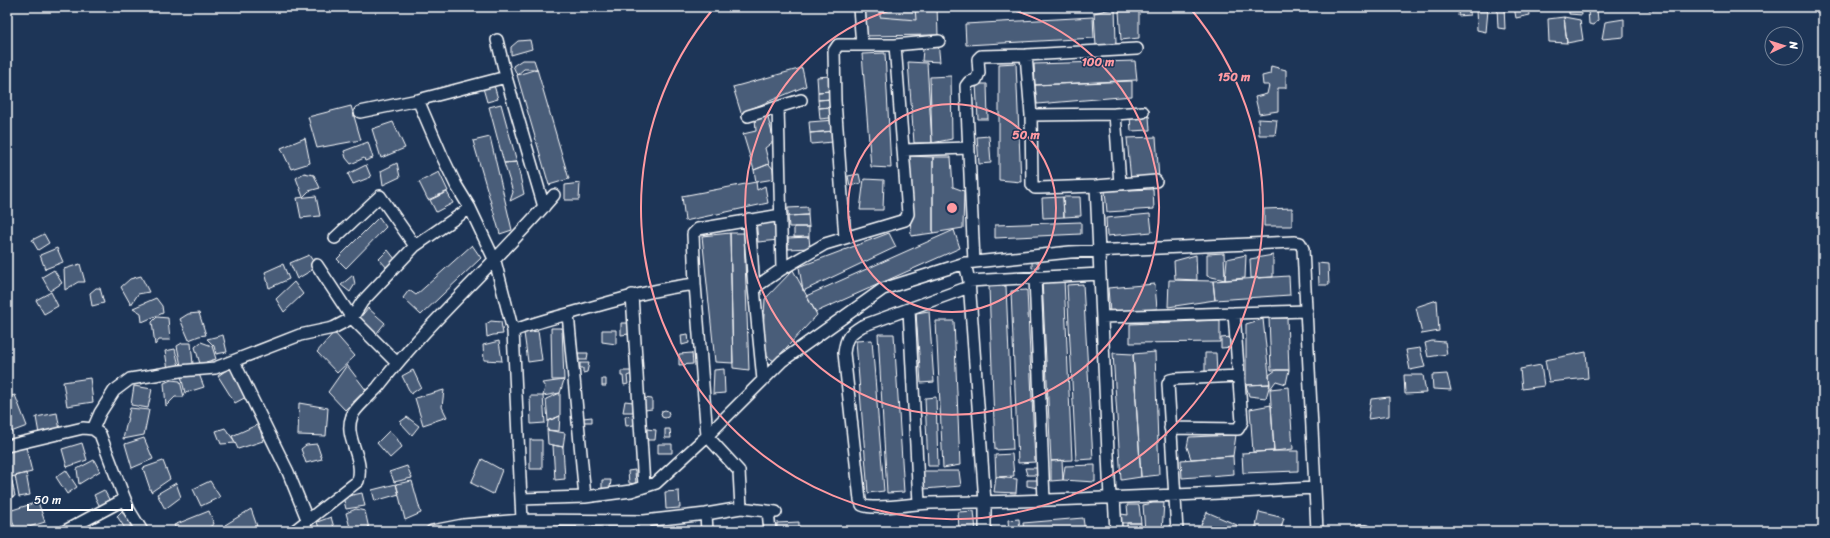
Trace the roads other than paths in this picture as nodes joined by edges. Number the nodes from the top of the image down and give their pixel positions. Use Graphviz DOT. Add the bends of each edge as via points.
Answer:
graph roads {
  1 [pos="859,8"];
  2 [pos="497,40"];
  3 [pos="939,41"];
  4 [pos="895,44"];
  5 [pos="862,45"];
  6 [pos="1138,49"];
  7 [pos="1026,55"];
  8 [pos="506,77"];
  9 [pos="418,100"];
  10 [pos="801,100"];
  11 [pos="778,107"];
  12 [pos="360,112"];
  13 [pos="1143,112"];
  14 [pos="1115,114"];
  15 [pos="1031,115"];
  16 [pos="748,116"];
  17 [pos="969,148"];
  18 [pos="904,150"];
  19 [pos="1156,181"];
  20 [pos="1120,184"];
  21 [pos="1096,186"];
  22 [pos="554,195"];
  23 [pos="470,208"];
  24 [pos="544,208"];
  25 [pos="782,214"];
  26 [pos="749,219"];
  27 [pos="335,238"];
  28 [pos="845,238"];
  29 [pos="415,246"];
  30 [pos="1099,251"];
  31 [pos="495,261"];
  32 [pos="970,262"];
  33 [pos="317,265"];
  34 [pos="782,269"];
  35 [pos="1100,274"];
  36 [pos="1035,277"];
  37 [pos="695,284"];
  38 [pos="969,284"];
  39 [pos="754,288"];
  40 [pos="632,295"];
  41 [pos="909,310"];
  42 [pos="1307,311"];
  43 [pos="1234,313"];
  44 [pos="568,314"];
  45 [pos="1102,317"];
  46 [pos="352,318"];
  47 [pos="513,331"];
  48 [pos="234,362"];
  49 [pos="397,363"];
  50 [pos="1239,376"];
  51 [pos="763,380"];
  52 [pos="1170,428"];
  53 [pos="93,429"];
  54 [pos="707,436"];
  55 [pos="7,446"];
  56 [pos="644,486"];
  57 [pos="1315,488"];
  58 [pos="1174,496"];
  59 [pos="585,497"];
  60 [pos="1112,498"];
  61 [pos="125,499"];
  62 [pos="521,499"];
  63 [pos="1044,500"];
  64 [pos="985,502"];
  65 [pos="919,503"];
  66 [pos="741,508"];
  67 [pos="706,514"];
  68 [pos="308,519"];
  69 [pos="522,520"];
  70 [pos="582,526"];
  71 [pos="645,526"];
  72 [pos="65,531"];
  73 [pos="142,531"];
  74 [pos="294,531"];
  75 [pos="432,531"];
  76 [pos="522,531"];
  77 [pos="707,531"];
  78 [pos="770,531"];
  79 [pos="985,531"];
  80 [pos="1116,531"];
  81 [pos="1177,531"];
  82 [pos="1317,531"];
  83 [pos="1360,531"];
  84 [pos="1366,531"];
  1 -- 5 [label="street"];
  2 -- 8 [label="street"];
  3 -- 4 [label="street"];
  4 -- 5 [label="street"];
  4 -- 18 [label="street"];
  5 -- 28 [label="street" via="838,45 834,51"];
  6 -- 7 [label="street"];
  7 -- 15 [label="street"];
  7 -- 17 [label="street" via="986,55 978,59 979,73 976,80 966,86"];
  8 -- 9 [label="street"];
  8 -- 24 [label="street"];
  9 -- 12 [label="street"];
  9 -- 23 [label="street" via="442,156"];
  10 -- 11 [label="street"];
  11 -- 16 [label="street"];
  11 -- 25 [label="street"];
  13 -- 14 [label="street"];
  14 -- 15 [label="street"];
  14 -- 20 [label="street"];
  15 -- 21 [label="street" via="1032,185 1035,188"];
  17 -- 18 [label="street"];
  17 -- 32 [label="street"];
  18 -- 28 [label="street" via="908,214 905,220"];
  19 -- 20 [label="street"];
  20 -- 21 [label="street"];
  21 -- 30 [label="street"];
  22 -- 24 [label="street"];
  23 -- 29 [label="street"];
  23 -- 31 [label="street"];
  24 -- 31 [label="street"];
  25 -- 26 [label="street"];
  25 -- 34 [label="street"];
  26 -- 37 [label="street" via="694,231"];
  26 -- 39 [label="street"];
  27 -- 29 [label="street" via="380,196"];
  28 -- 34 [label="street" via="825,244"];
  29 -- 46 [label="street" via="362,302"];
  30 -- 32 [label="street"];
  30 -- 35 [label="street"];
  30 -- 42 [label="street" via="1298,242 1303,249"];
  31 -- 47 [label="street"];
  31 -- 49 [label="street"];
  32 -- 38 [label="street"];
  32 -- 51 [label="street" via="883,289 782,361"];
  33 -- 46 [label="street"];
  34 -- 39 [label="street"];
  35 -- 36 [label="street"];
  35 -- 45 [label="street"];
  36 -- 38 [label="street"];
  36 -- 63 [label="street"];
  37 -- 40 [label="street"];
  37 -- 54 [label="street"];
  38 -- 41 [label="street"];
  38 -- 64 [label="street"];
  39 -- 51 [label="street"];
  40 -- 44 [label="street"];
  40 -- 56 [label="street"];
  41 -- 65 [label="street"];
  41 -- 65 [label="street" via="862,326 851,333 846,341 844,353 862,505 870,507"];
  42 -- 43 [label="street"];
  42 -- 57 [label="street"];
  43 -- 45 [label="street"];
  43 -- 50 [label="street"];
  44 -- 47 [label="street" via="528,324"];
  44 -- 59 [label="street"];
  45 -- 60 [label="street"];
  46 -- 48 [label="street" via="333,328 300,335"];
  46 -- 49 [label="street"];
  47 -- 62 [label="street"];
  48 -- 53 [label="street" via="215,368 130,379 114,391"];
  48 -- 68 [label="street"];
  49 -- 68 [label="street" via="352,414 350,434 361,470 358,481"];
  50 -- 52 [label="street" via="1170,380"];
  50 -- 52 [label="street" via="1242,422 1238,429"];
  51 -- 54 [label="street"];
  52 -- 58 [label="street"];
  53 -- 55 [label="street" via="83,428"];
  53 -- 61 [label="street" via="100,434"];
  54 -- 56 [label="street" via="656,483"];
  54 -- 66 [label="street" via="739,471"];
  56 -- 59 [label="street" via="631,491"];
  57 -- 58 [label="street"];
  57 -- 82 [label="street"];
  58 -- 60 [label="street"];
  58 -- 81 [label="street"];
  59 -- 62 [label="street"];
  60 -- 63 [label="street"];
  60 -- 80 [label="street"];
  61 -- 72 [label="street"];
  61 -- 73 [label="street"];
  62 -- 69 [label="street"];
  63 -- 64 [label="street"];
  64 -- 65 [label="street"];
  64 -- 79 [label="street"];
  66 -- 67 [label="street"];
  66 -- 78 [label="street" via="772,511"];
  67 -- 71 [label="street"];
  67 -- 77 [label="street"];
  68 -- 74 [label="street"];
  69 -- 70 [label="street"];
  69 -- 75 [label="street" via="463,525"];
  69 -- 76 [label="street"];
  70 -- 71 [label="street"];
  83 -- 84 [label="street"];
}
